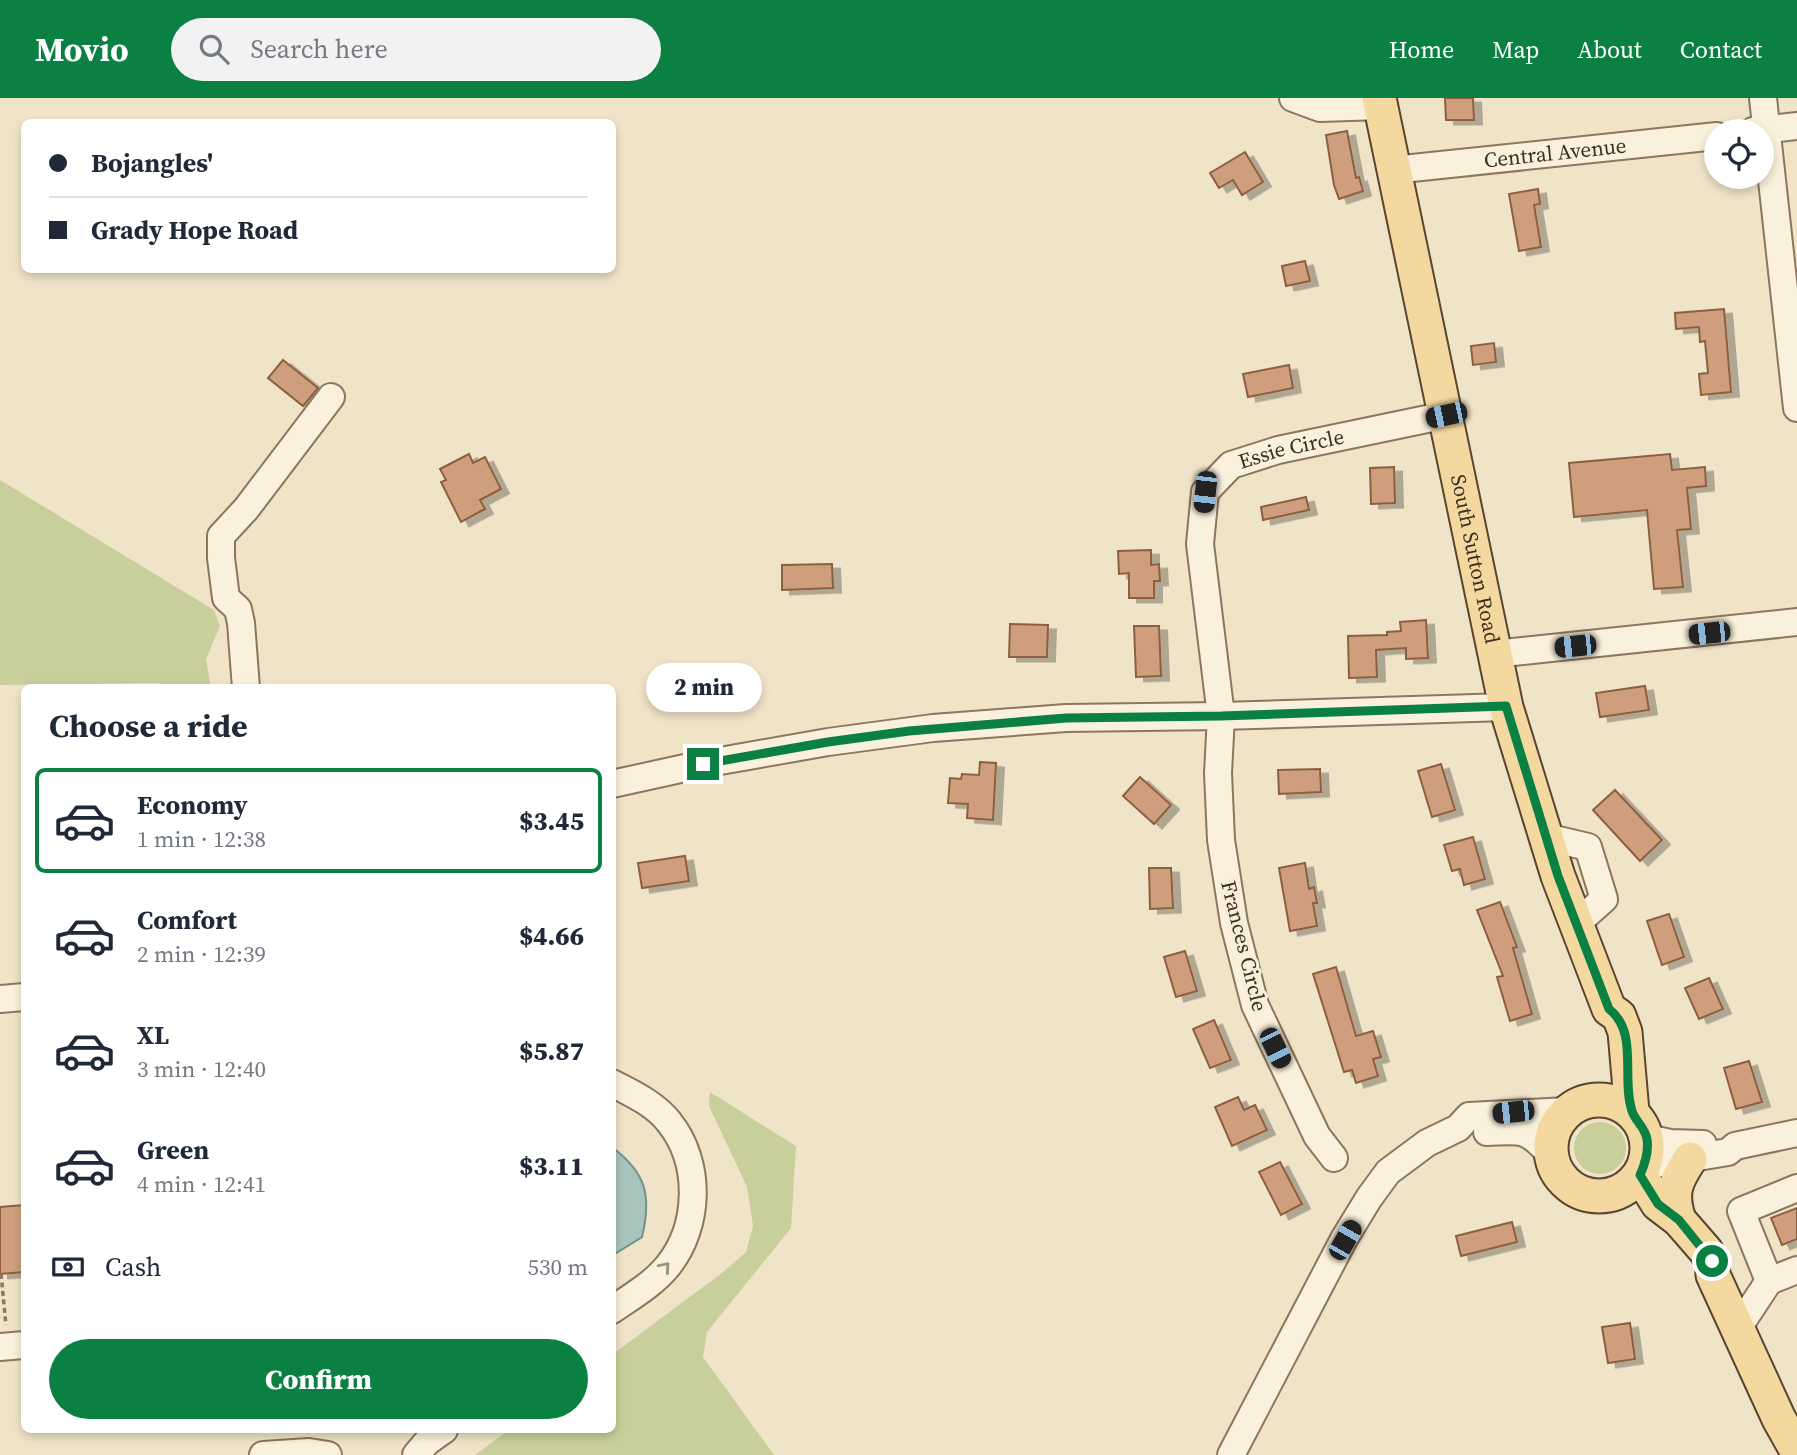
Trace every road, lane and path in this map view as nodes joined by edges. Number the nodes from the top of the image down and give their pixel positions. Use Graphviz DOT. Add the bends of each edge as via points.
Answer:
graph roads {
  1 [pos="1293,98"];
  2 [pos="1763,98"];
  3 [pos="1380,102"];
  4 [pos="1761,119"];
  5 [pos="1797,126"];
  6 [pos="1774,128"];
  7 [pos="1704,137"];
  8 [pos="1393,170"];
  9 [pos="1768,189"];
  10 [pos="331,397"];
  11 [pos="1797,408"];
  12 [pos="1446,415"];
  13 [pos="1797,622"];
  14 [pos="1494,654"];
  15 [pos="246,684"];
  16 [pos="1506,706"];
  17 [pos="1221,716"];
  18 [pos="616,783"];
  19 [pos="21,997"];
  20 [pos="0,999"];
  21 [pos="1609,1009"];
  22 [pos="616,1085"];
  23 [pos="1577,1106"];
  24 [pos="1458,1128"];
  25 [pos="1797,1133"];
  26 [pos="1735,1146"];
  27 [pos="1641,1148"];
  28 [pos="1551,1155"];
  29 [pos="1334,1158"];
  30 [pos="1690,1159"];
  31 [pos="1797,1188"];
  32 [pos="1612,1195"];
  33 [pos="1797,1201"];
  34 [pos="1679,1220"];
  35 [pos="1746,1223"];
  36 [pos="1797,1270"];
  37 [pos="1,1274"];
  38 [pos="1713,1275"];
  39 [pos="1769,1281"];
  40 [pos="616,1307"];
  41 [pos="1738,1328"];
  42 [pos="10,1340"];
  43 [pos="439,1433"];
  44 [pos="1797,1451"];
  45 [pos="263,1455"];
  46 [pos="328,1455"];
  47 [pos="416,1455"];
  48 [pos="1231,1455"];
  1 -- 3 [label="street" via="1320,108"];
  2 -- 4 [label="street"];
  3 -- 8 [label="main road, South Sutton Road"];
  5 -- 6 [label="street"];
  7 -- 8 [label="street, Central Avenue"];
  8 -- 12 [label="main road, South Sutton Road"];
  9 -- 11 [label="street"];
  10 -- 15 [label="street" via="221,536 226,598 238,609 241,622"];
  12 -- 14 [label="main road, South Sutton Road"];
  12 -- 17 [label="street, Essie Circle" via="1278,450 1231,465 1205,492 1200,544"];
  13 -- 14 [label="street"];
  14 -- 16 [label="main road, South Sutton Road"];
  16 -- 17 [label="street"];
  16 -- 21 [label="main road, South Sutton Road" via="1546,838"];
  17 -- 18 [label="street" via="1066,718 933,728 816,744"];
  17 -- 29 [label="street, Frances Circle" via="1221,840 1251,991 1317,1136"];
  19 -- 20 [label="street"];
  21 -- 23 [label="main road, South Sutton Road" via="1604,1020 1610,1052 1607,1071"];
  21 -- 27 [label="main road, South Sutton Road" via="1619,1016 1625,1032"];
  40 -- 22 [label="street, one-way" via="667,1267 682,1242 693,1199 686,1151 669,1121 645,1100"];
  23 -- 24 [label="street" via="1469,1116"];
  23 -- 27 [label="main road" via="1602,1099 1618,1103"];
  23 -- 28 [label="main road" via="1558,1123"];
  24 -- 28 [label="street" via="1471,1133 1518,1130 1532,1135"];
  24 -- 48 [label="street" via="1427,1143 1388,1172 1369,1198"];
  25 -- 26 [label="street"];
  26 -- 27 [label="street" via="1725,1142"];
  26 -- 30 [label="street" via="1727,1152"];
  27 -- 30 [label="street"];
  27 -- 32 [label="main road" via="1623,1191"];
  27 -- 34 [label="main road, South Sutton Road" via="1658,1204"];
  28 -- 32 [label="main road" via="1556,1171 1573,1188 1596,1196"];
  30 -- 34 [label="main road" via="1676,1181 1674,1205"];
  31 -- 35 [label="street" via="1741,1211"];
  32 -- 38 [label="main road, South Sutton Road" via="1645,1212 1674,1235 1700,1268"];
  33 -- 35 [label="street"];
  34 -- 38 [label="main road, South Sutton Road" via="1706,1251"];
  35 -- 39 [label="street"];
  36 -- 39 [label="street"];
  37 -- 42 [label="path"];
  38 -- 41 [label="main road, South Sutton Road"];
  39 -- 41 [label="street"];
  41 -- 44 [label="main road, South Sutton Road"];
  43 -- 47 [label="street"];
  45 -- 46 [label="street"];
}
